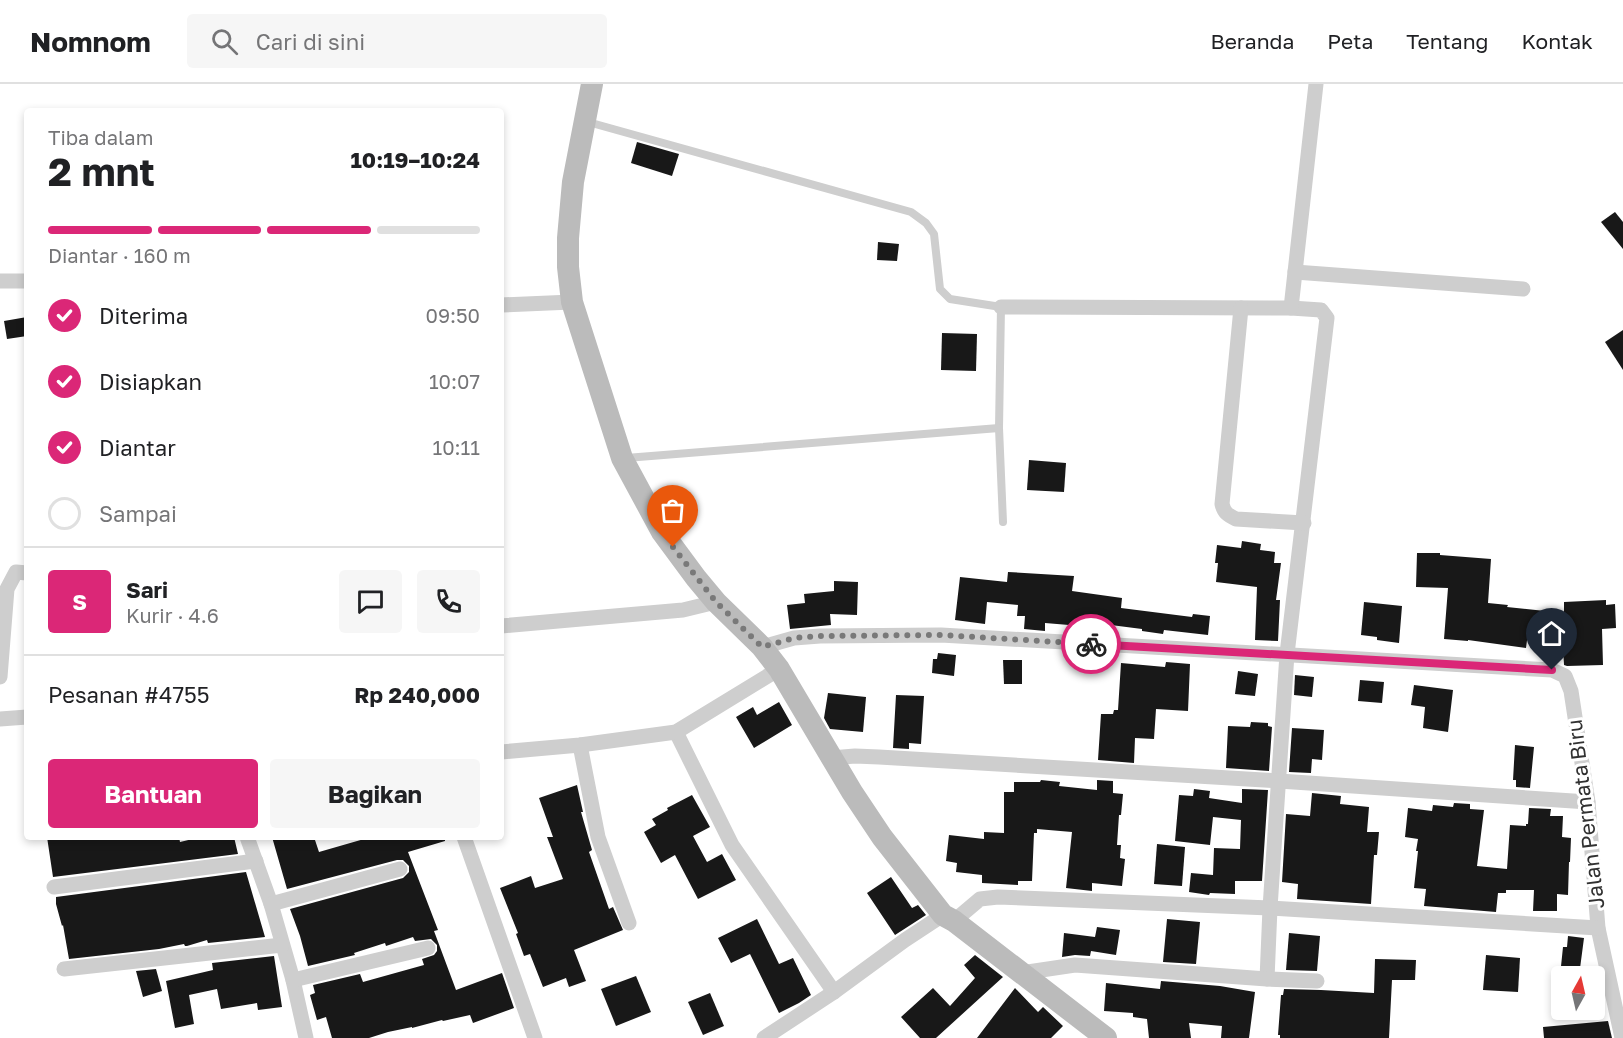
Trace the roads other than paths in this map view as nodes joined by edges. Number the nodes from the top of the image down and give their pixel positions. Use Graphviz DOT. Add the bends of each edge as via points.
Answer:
graph roads {
  1 [pos="592,84"];
  2 [pos="1316,84"];
  3 [pos="584,121"];
  4 [pos="1295,272"];
  5 [pos="0,281"];
  6 [pos="24,281"];
  7 [pos="1523,289"];
  8 [pos="572,302"];
  9 [pos="504,305"];
  10 [pos="1001,307"];
  11 [pos="1241,308"];
  12 [pos="1291,308"];
  13 [pos="999,428"];
  14 [pos="622,458"];
  15 [pos="1003,522"];
  16 [pos="1304,523"];
  17 [pos="24,573"];
  18 [pos="716,602"];
  19 [pos="504,626"];
  20 [pos="762,647"];
  21 [pos="1287,654"];
  22 [pos="779,669"];
  23 [pos="0,677"];
  24 [pos="24,717"];
  25 [pos="0,719"];
  26 [pos="676,732"];
  27 [pos="580,745"];
  28 [pos="504,752"];
  29 [pos="831,758"];
  30 [pos="1279,781"];
  31 [pos="1588,802"];
  32 [pos="248,840"];
  33 [pos="465,840"];
  34 [pos="256,861"];
  35 [pos="400,869"];
  36 [pos="54,887"];
  37 [pos="271,904"];
  38 [pos="1269,908"];
  39 [pos="948,918"];
  40 [pos="629,923"];
  41 [pos="1599,928"];
  42 [pos="282,945"];
  43 [pos="428,948"];
  44 [pos="64,969"];
  45 [pos="1021,973"];
  46 [pos="1267,979"];
  47 [pos="293,980"];
  48 [pos="1317,981"];
  49 [pos="834,992"];
  50 [pos="306,1038"];
  51 [pos="534,1038"];
  52 [pos="764,1038"];
  53 [pos="1106,1038"];
  54 [pos="1622,1038"];
  1 -- 3 [label="street"];
  2 -- 4 [label="street"];
  3 -- 8 [label="street" via="568,238"];
  3 -- 10 [label="lane" via="911,212 934,234 940,289 950,299"];
  4 -- 7 [label="street"];
  4 -- 12 [label="street"];
  5 -- 6 [label="street"];
  8 -- 9 [label="street"];
  8 -- 14 [label="street"];
  10 -- 11 [label="street"];
  10 -- 13 [label="lane"];
  11 -- 12 [label="street"];
  11 -- 16 [label="street" via="1224,511 1236,519"];
  12 -- 16 [label="street" via="1321,310 1327,318"];
  13 -- 14 [label="lane"];
  13 -- 15 [label="lane"];
  14 -- 18 [label="street" via="662,532"];
  16 -- 21 [label="street"];
  17 -- 23 [label="street" via="16,572 6,589"];
  18 -- 19 [label="street" via="682,610"];
  18 -- 20 [label="street"];
  20 -- 21 [label="street, Jalan Permata Biru" via="794,638 941,635"];
  20 -- 22 [label="street"];
  21 -- 30 [label="street"];
  21 -- 31 [label="street, Jalan Permata Biru" via="1552,670 1565,676 1571,691"];
  22 -- 26 [label="street"];
  22 -- 29 [label="street"];
  24 -- 25 [label="street"];
  26 -- 27 [label="street"];
  26 -- 49 [label="street" via="732,845"];
  27 -- 28 [label="street"];
  27 -- 40 [label="street" via="598,837"];
  29 -- 30 [label="street" via="879,757"];
  29 -- 39 [label="street" via="882,837"];
  30 -- 31 [label="street"];
  30 -- 38 [label="street"];
  31 -- 41 [label="street, Jalan Permata Biru"];
  32 -- 34 [label="street"];
  33 -- 51 [label="street"];
  34 -- 36 [label="street"];
  34 -- 37 [label="street"];
  35 -- 37 [label="street"];
  37 -- 42 [label="street"];
  38 -- 39 [label="street" via="998,897 980,900"];
  38 -- 41 [label="street"];
  38 -- 46 [label="street"];
  39 -- 45 [label="street"];
  39 -- 49 [label="street" via="904,940"];
  41 -- 54 [label="street, Jalan Permata Biru"];
  42 -- 44 [label="street"];
  42 -- 47 [label="street"];
  43 -- 47 [label="street"];
  45 -- 46 [label="street" via="1075,965"];
  45 -- 53 [label="street"];
  46 -- 48 [label="street"];
  47 -- 50 [label="street"];
  49 -- 52 [label="street"];
}
